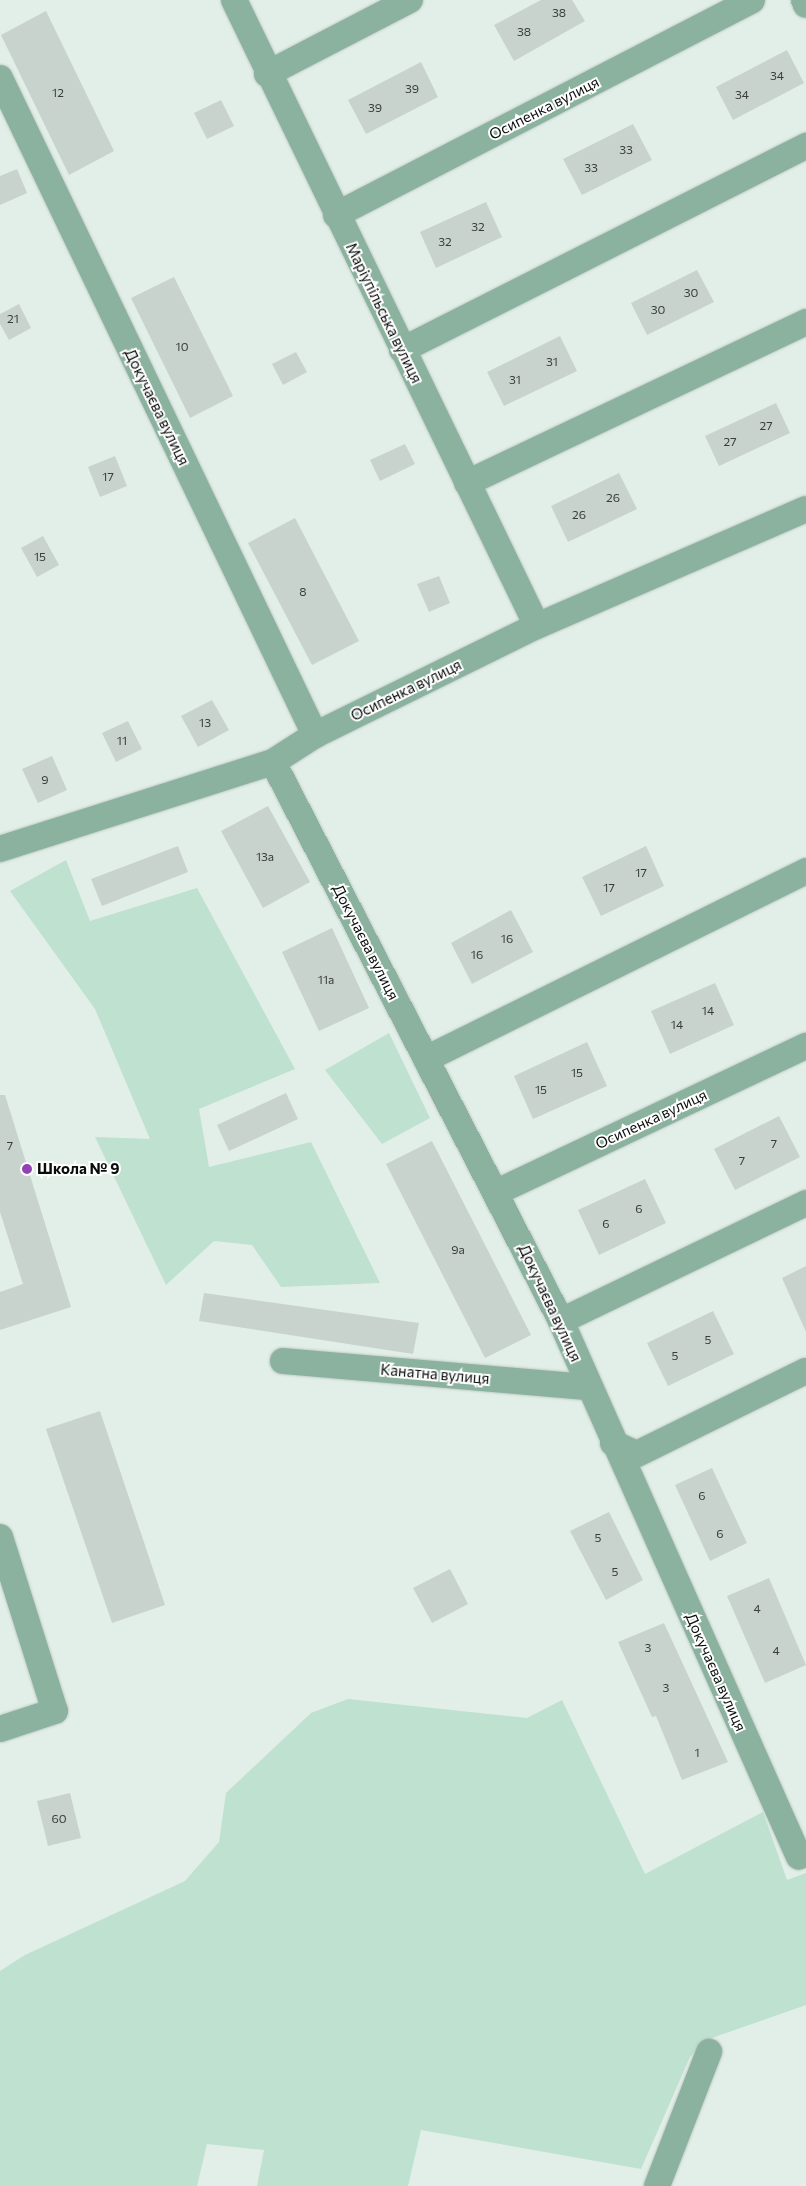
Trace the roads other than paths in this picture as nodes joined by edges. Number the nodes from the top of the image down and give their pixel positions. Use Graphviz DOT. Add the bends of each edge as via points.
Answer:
graph roads {
  1 [pos="234,0"];
  2 [pos="410,0"];
  3 [pos="752,0"];
  4 [pos="804,0"];
  5 [pos="806,5"];
  6 [pos="267,74"];
  7 [pos="0,78"];
  8 [pos="806,146"];
  9 [pos="336,215"];
  10 [pos="806,322"];
  11 [pos="402,350"];
  12 [pos="467,483"];
  13 [pos="806,509"];
  14 [pos="537,626"];
  15 [pos="315,735"];
  16 [pos="273,762"];
  17 [pos="0,849"];
  18 [pos="806,871"];
  19 [pos="806,1046"];
  20 [pos="426,1059"];
  21 [pos="497,1192"];
  22 [pos="806,1203"];
  23 [pos="561,1321"];
  24 [pos="282,1361"];
  25 [pos="806,1371"];
  26 [pos="588,1387"];
  27 [pos="613,1443"];
  28 [pos="0,1537"];
  29 [pos="0,1729"];
  30 [pos="799,1857"];
  31 [pos="709,2052"];
  32 [pos="658,2186"];
  1 -- 6 [label="street, Маріупільська вулиця"];
  2 -- 6 [label="street"];
  3 -- 9 [label="street, Осипенка вулиця"];
  4 -- 5 [label="street"];
  6 -- 9 [label="street, Маріупільська вулиця"];
  7 -- 15 [label="street, Докучаєва вулиця"];
  8 -- 11 [label="street"];
  9 -- 11 [label="street, Маріупільська вулиця"];
  10 -- 12 [label="street"];
  11 -- 12 [label="street, Маріупільська вулиця"];
  12 -- 14 [label="street, Маріупільська вулиця"];
  13 -- 14 [label="street, Осипенка вулиця"];
  14 -- 15 [label="street, Осипенка вулиця"];
  15 -- 16 [label="street, Осипенка вулиця"];
  16 -- 17 [label="street, Осипенка вулиця"];
  16 -- 20 [label="street, Докучаєва вулиця"];
  18 -- 20 [label="street"];
  19 -- 21 [label="street, Осипенка вулиця"];
  20 -- 21 [label="street, Докучаєва вулиця"];
  21 -- 23 [label="street, Докучаєва вулиця"];
  22 -- 23 [label="street"];
  23 -- 26 [label="street, Докучаєва вулиця"];
  24 -- 26 [label="street, Канатна вулиця"];
  25 -- 27 [label="street" via="637,1454"];
  26 -- 27 [label="street, Докучаєва вулиця"];
  27 -- 30 [label="street, Докучаєва вулиця"];
  28 -- 29 [label="street" via="54,1711"];
  31 -- 32 [label="street"];
}
